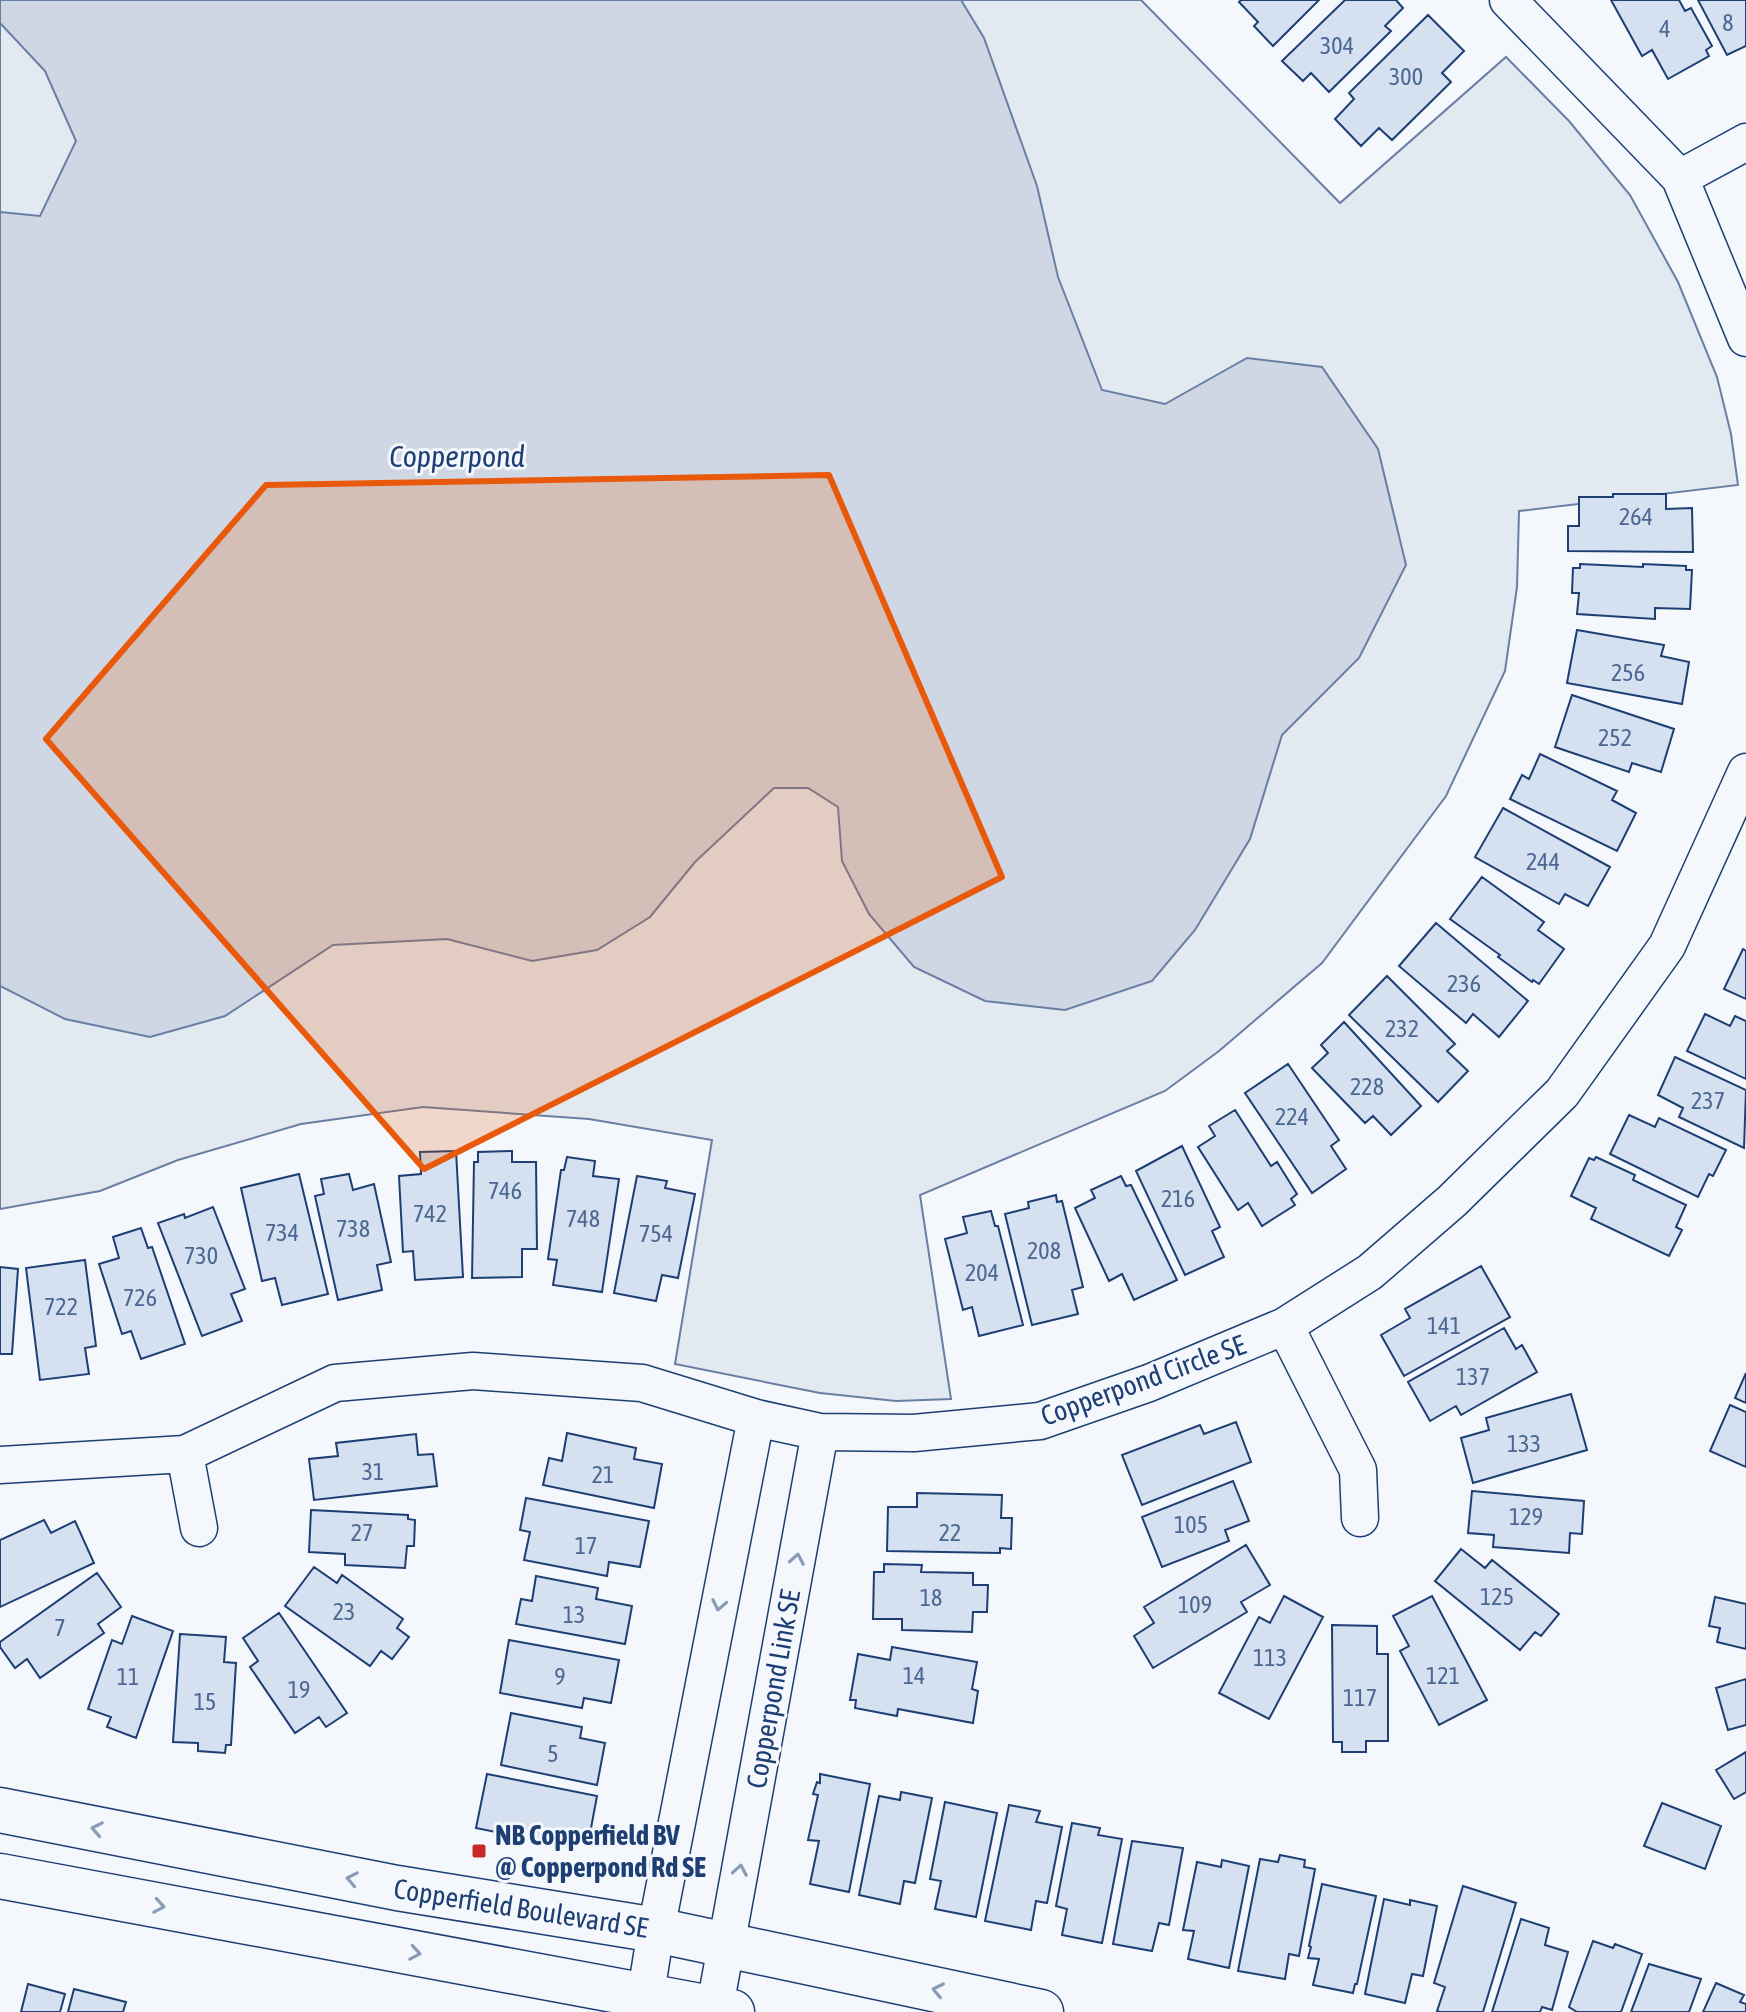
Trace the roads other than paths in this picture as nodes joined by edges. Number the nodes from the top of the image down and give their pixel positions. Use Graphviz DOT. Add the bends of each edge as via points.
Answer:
graph roads {
  1 [pos="1508,0"];
  2 [pos="1746,142"];
  3 [pos="1680,178"];
  4 [pos="1746,338"];
  5 [pos="1746,772"];
  6 [pos="1285,1326"];
  7 [pos="756,1418"];
  8 [pos="820,1432"];
  9 [pos="185,1454"];
  10 [pos="0,1465"];
  11 [pos="1360,1518"];
  12 [pos="199,1528"];
  13 [pos="0,1810"];
  14 [pos="0,1876"];
  15 [pos="656,1930"];
  16 [pos="726,1946"];
  17 [pos="645,2004"];
  18 [pos="720,2011"];
  19 [pos="1041,2012"];
  1 -- 3 [label="street"];
  2 -- 3 [label="street"];
  3 -- 4 [label="street"];
  5 -- 6 [label="street, Copperpond Circle SE" via="1667,946 1562,1093 1370,1272"];
  6 -- 8 [label="street, Copperpond Circle SE" via="1040,1421 914,1433"];
  6 -- 11 [label="street" via="1358,1470"];
  7 -- 8 [label="street, Copperpond Circle SE"];
  7 -- 9 [label="street, Copperpond Circle SE" via="642,1383 473,1371 335,1383"];
  7 -- 15 [label="street, one-way"];
  16 -- 8 [label="street, Copperpond Link SE, one-way"];
  9 -- 10 [label="street, Copperpond Circle SE"];
  9 -- 12 [label="street"];
  15 -- 13 [label="street, Copperfield Boulevard SE, one-way" via="397,1888"];
  14 -- 17 [label="street, one-way"];
  15 -- 16 [label="street, Copperfield Boulevard SE"];
  15 -- 17 [label="street"];
  16 -- 18 [label="street, Copperpond Link SE"];
  19 -- 16 [label="street, Copperfield Boulevard SE, one-way"];
  17 -- 18 [label="street"];
}
